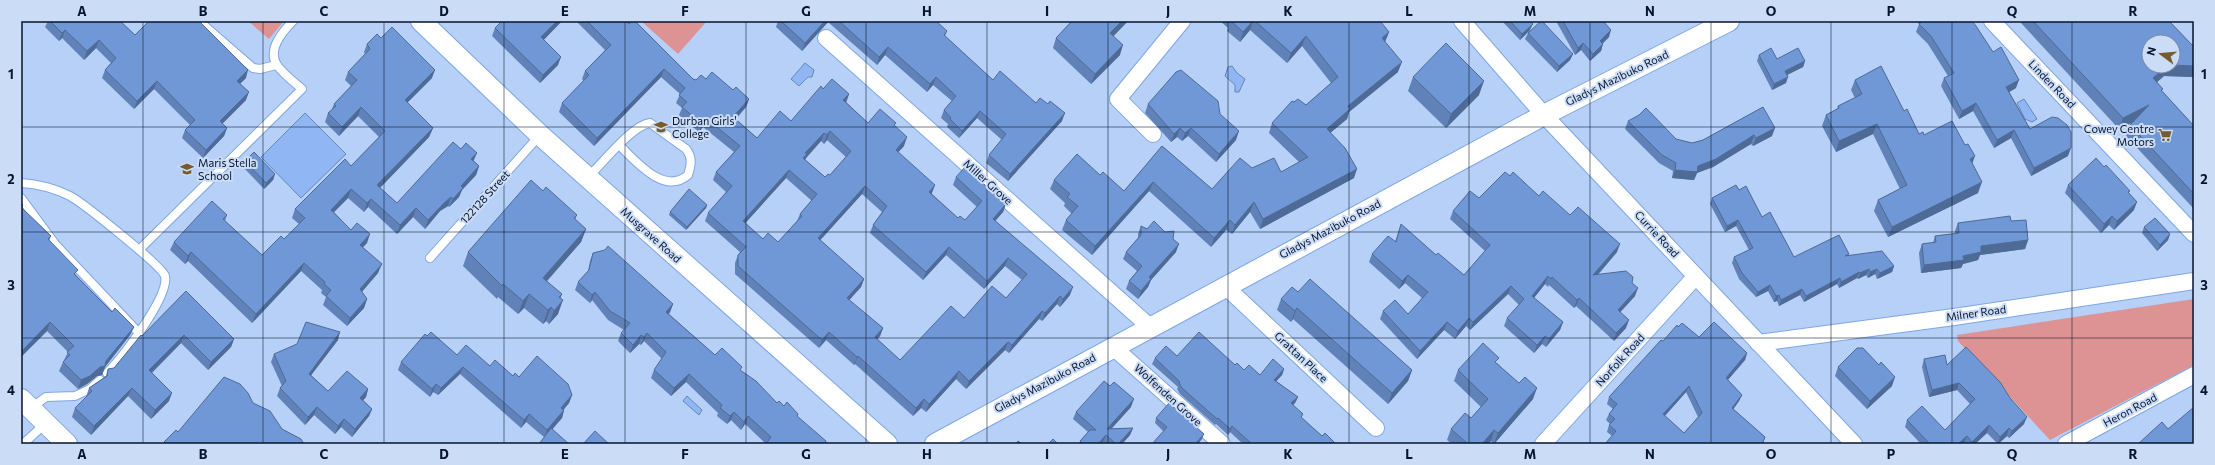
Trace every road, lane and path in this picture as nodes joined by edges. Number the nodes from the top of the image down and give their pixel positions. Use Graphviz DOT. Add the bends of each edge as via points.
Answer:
graph roads {
  1 [pos="199,21"];
  2 [pos="293,21"];
  3 [pos="421,21"];
  4 [pos="1182,21"];
  5 [pos="1462,21"];
  6 [pos="1729,21"];
  7 [pos="1992,21"];
  8 [pos="826,38"];
  9 [pos="276,65"];
  10 [pos="1544,115"];
  11 [pos="1153,134"];
  12 [pos="540,136"];
  13 [pos="619,145"];
  14 [pos="587,177"];
  15 [pos="21,183"];
  16 [pos="21,198"];
  17 [pos="2194,234"];
  18 [pos="139,250"];
  19 [pos="430,258"];
  20 [pos="1696,276"];
  21 [pos="2194,281"];
  22 [pos="1225,286"];
  23 [pos="1150,327"];
  24 [pos="139,332"];
  25 [pos="1758,343"];
  26 [pos="1113,347"];
  27 [pos="107,374"];
  28 [pos="2194,375"];
  29 [pos="100,380"];
  30 [pos="26,404"];
  31 [pos="46,423"];
  32 [pos="1376,428"];
  33 [pos="23,444"];
  34 [pos="67,444"];
  35 [pos="887,444"];
  36 [pos="936,444"];
  37 [pos="1222,444"];
  38 [pos="1543,444"];
  39 [pos="1854,444"];
  40 [pos="2066,444"];
  1 -- 9 [label="lane" via="253,68"];
  2 -- 9 [label="lane" via="277,40"];
  3 -- 12 [label="street, Musgrave Road"];
  4 -- 11 [label="street" via="1118,99"];
  5 -- 10 [label="street, Currie Road"];
  6 -- 10 [label="street, Gladys Mazibuko Road"];
  7 -- 17 [label="street, Linden Road"];
  8 -- 23 [label="street, Miller Grove"];
  9 -- 18 [label="lane" via="302,89"];
  10 -- 20 [label="street, Currie Road"];
  10 -- 22 [label="street, Gladys Mazibuko Road"];
  12 -- 14 [label="street, Musgrave Road"];
  12 -- 19 [label="lane, 122128 Street"];
  13 -- 13 [label="lane" via="643,124 650,123 686,148 692,161 688,175 676,182 659,179"];
  13 -- 14 [label="lane"];
  14 -- 35 [label="street, Musgrave Road"];
  15 -- 18 [label="lane" via="42,185 71,196"];
  16 -- 24 [label="lane" via="55,244"];
  18 -- 24 [label="lane" via="161,269 165,276 164,287"];
  20 -- 25 [label="street, Currie Road"];
  20 -- 38 [label="street, Norfolk Road"];
  21 -- 25 [label="street, Milner Road"];
  22 -- 23 [label="street, Gladys Mazibuko Road"];
  22 -- 32 [label="street, Grattan Place"];
  23 -- 26 [label="street, Gladys Mazibuko Road"];
  24 -- 27 [label="lane" via="123,357"];
  25 -- 39 [label="street, Currie Road"];
  26 -- 36 [label="street, Gladys Mazibuko Road"];
  26 -- 37 [label="street, Wolfenden Grove"];
  28 -- 40 [label="street, Heron Road"];
  29 -- 30 [label="lane" via="90,389 75,396 46,397"];
  30 -- 31 [label="street"];
  31 -- 33 [label="lane"];
  31 -- 34 [label="street"];
}
